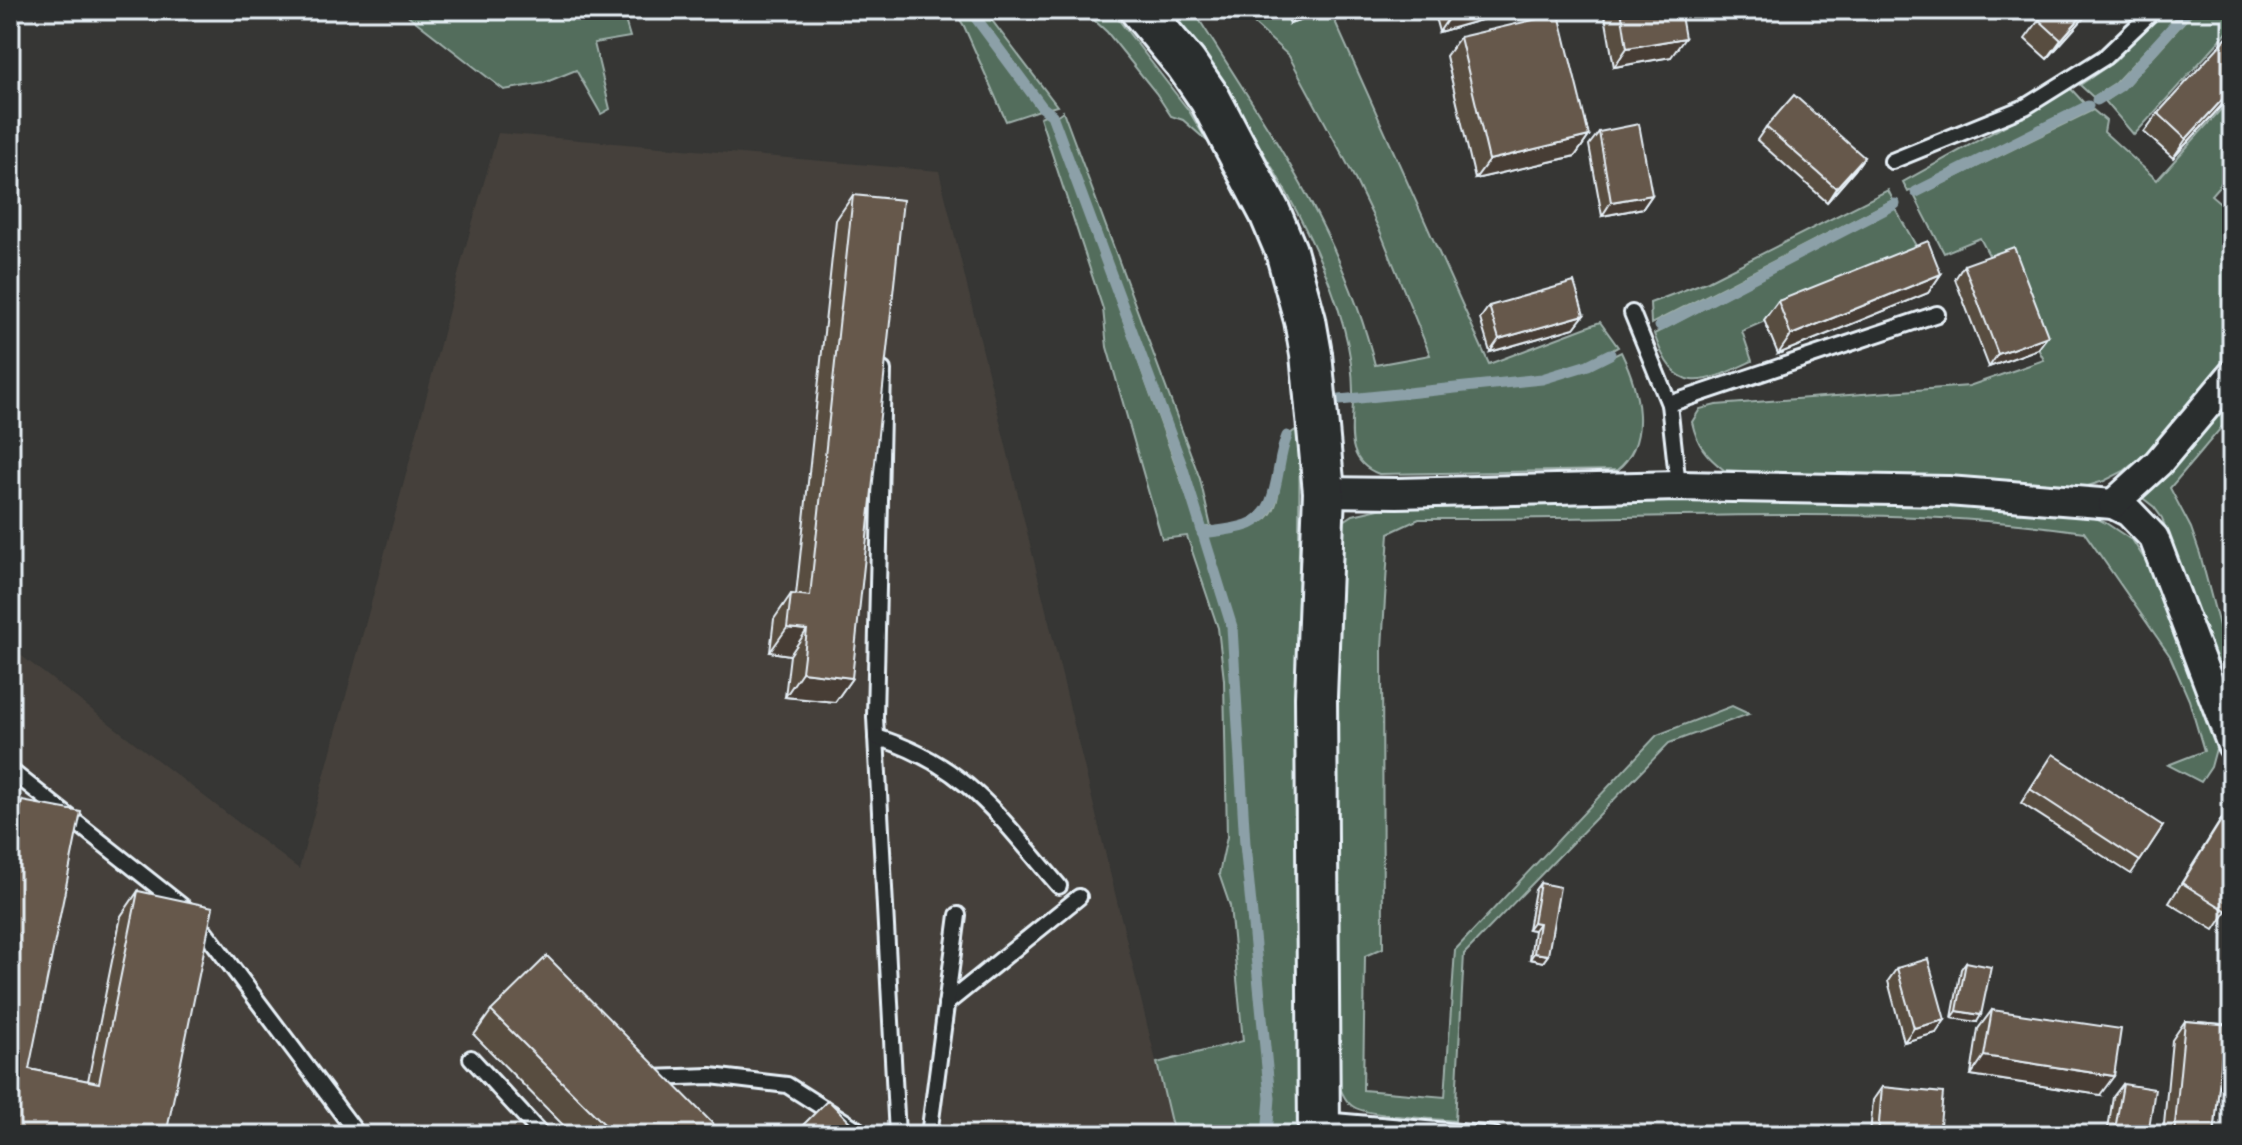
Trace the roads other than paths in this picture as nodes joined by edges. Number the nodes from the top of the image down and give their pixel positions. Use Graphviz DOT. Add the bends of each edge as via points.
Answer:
graph roads {
  1 [pos="1141,10"];
  2 [pos="2154,10"];
  3 [pos="1892,161"];
  4 [pos="1632,313"];
  5 [pos="1937,314"];
  6 [pos="883,353"];
  7 [pos="2232,375"];
  8 [pos="1669,404"];
  9 [pos="1678,486"];
  10 [pos="1324,492"];
  11 [pos="2113,504"];
  12 [pos="876,737"];
  13 [pos="2232,745"];
  14 [pos="10,770"];
  15 [pos="1059,886"];
  16 [pos="1079,897"];
  17 [pos="958,915"];
  18 [pos="946,1004"];
  19 [pos="471,1058"];
  20 [pos="640,1078"];
  21 [pos="1319,1128"];
  22 [pos="358,1135"];
  23 [pos="542,1135"];
  24 [pos="866,1135"];
  25 [pos="897,1135"];
  26 [pos="929,1135"];
  27 [pos="1494,1135"];
  1 -- 10 [label="street" via="1216,110 1286,251 1311,354"];
  2 -- 3 [label="lane" via="2105,57 2025,107"];
  4 -- 8 [label="lane"];
  5 -- 8 [label="lane"];
  6 -- 12 [label="lane"];
  7 -- 11 [label="street" via="2158,463"];
  8 -- 9 [label="lane"];
  9 -- 10 [label="street"];
  9 -- 11 [label="street" via="1948,491"];
  10 -- 21 [label="street" via="1316,713"];
  11 -- 13 [label="street" via="2129,512 2154,538"];
  12 -- 15 [label="lane" via="929,757 980,794"];
  12 -- 25 [label="lane"];
  14 -- 22 [label="lane" via="192,914"];
  16 -- 18 [label="lane"];
  17 -- 18 [label="lane"];
  18 -- 26 [label="lane"];
  19 -- 23 [label="lane"];
  20 -- 24 [label="lane" via="711,1076 787,1085"];
  21 -- 27 [label="lane"];
}
